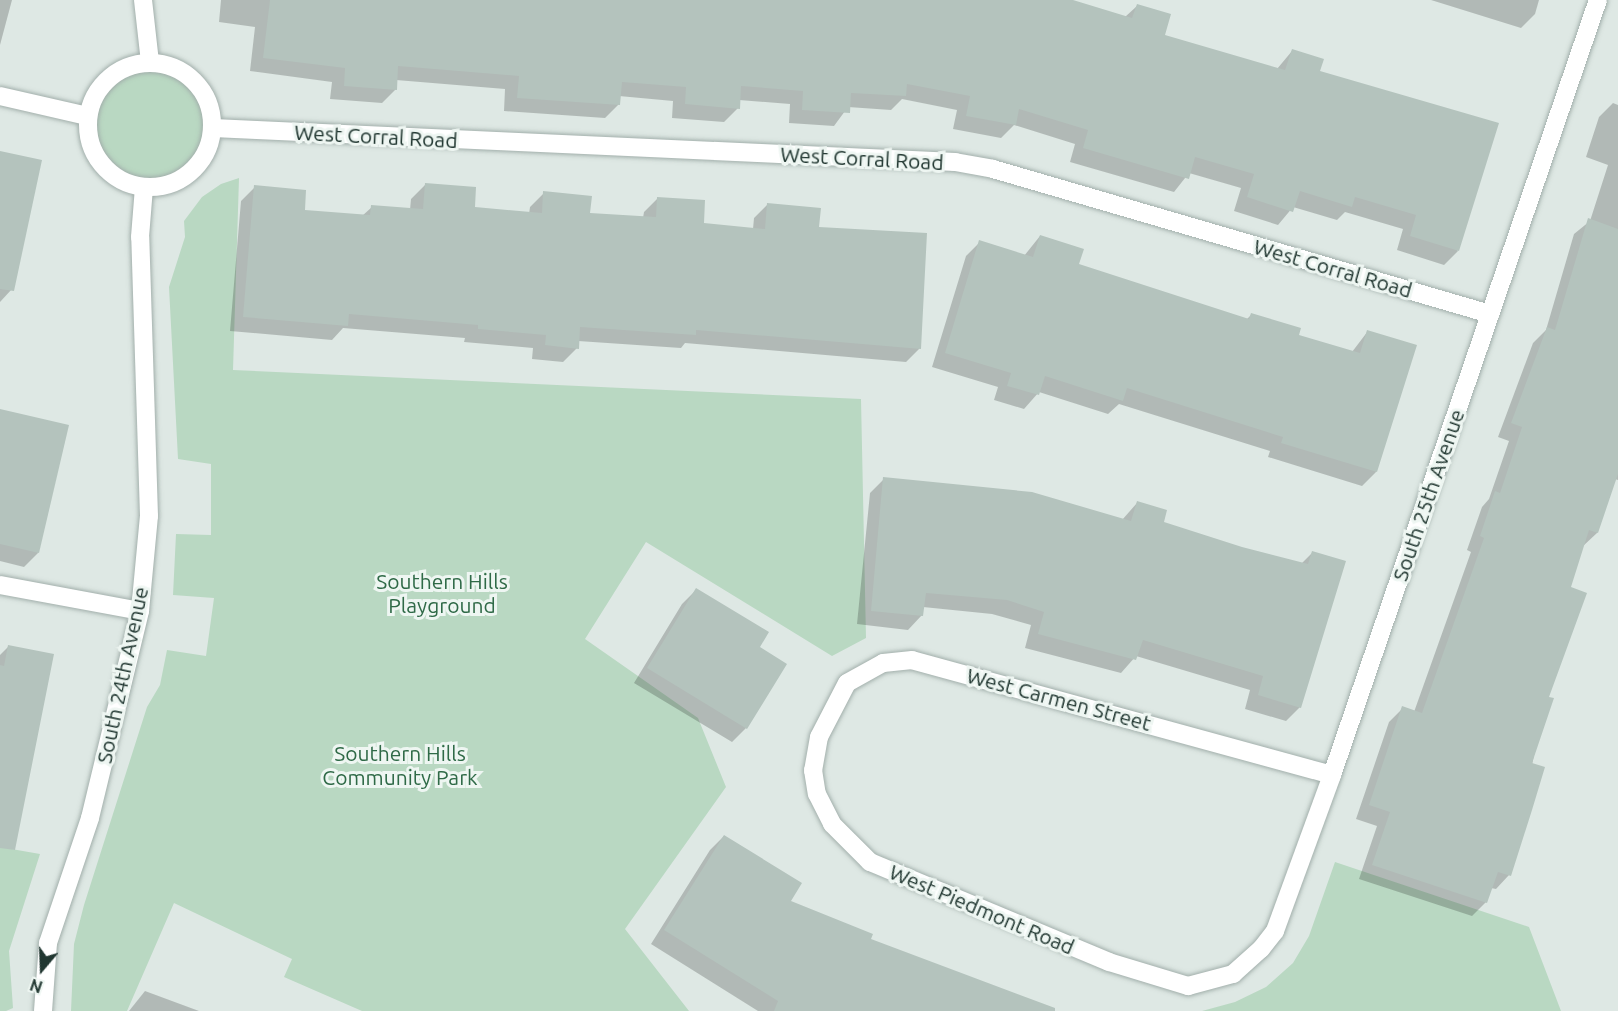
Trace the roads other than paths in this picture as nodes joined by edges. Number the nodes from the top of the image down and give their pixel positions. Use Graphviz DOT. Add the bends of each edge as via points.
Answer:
graph roads {
  1 [pos="143,0"];
  2 [pos="1598,0"];
  3 [pos="150,62"];
  4 [pos="0,96"];
  5 [pos="87,116"];
  6 [pos="213,128"];
  7 [pos="144,187"];
  8 [pos="1490,314"];
  9 [pos="0,585"];
  10 [pos="140,611"];
  11 [pos="819,737"];
  12 [pos="1332,775"];
  13 [pos="1233,974"];
  14 [pos="44,1011"];
  1 -- 3 [label="street"];
  2 -- 8 [label="street, South 25th Avenue"];
  3 -- 5 [label="street" via="121,69 101,85"];
  3 -- 6 [label="street" via="184,72 201,88 210,105"];
  4 -- 5 [label="street"];
  5 -- 7 [label="street" via="94,154 116,177"];
  6 -- 7 [label="street" via="205,154 194,170 173,183"];
  6 -- 8 [label="street, West Corral Road" via="955,162 993,169"];
  7 -- 10 [label="street, South 24th Avenue" via="140,237 150,516"];
  8 -- 12 [label="street, South 25th Avenue"];
  9 -- 10 [label="street"];
  10 -- 14 [label="street, South 24th Avenue" via="90,818 48,943"];
  11 -- 12 [label="street, West Carmen Street" via="830,709 847,683 884,663 912,660"];
  11 -- 13 [label="street, West Piedmont Road" via="813,770 817,794 832,824 870,862 1162,981 1188,986"];
  12 -- 13 [label="street, South 25th Avenue" via="1275,931"];
}
